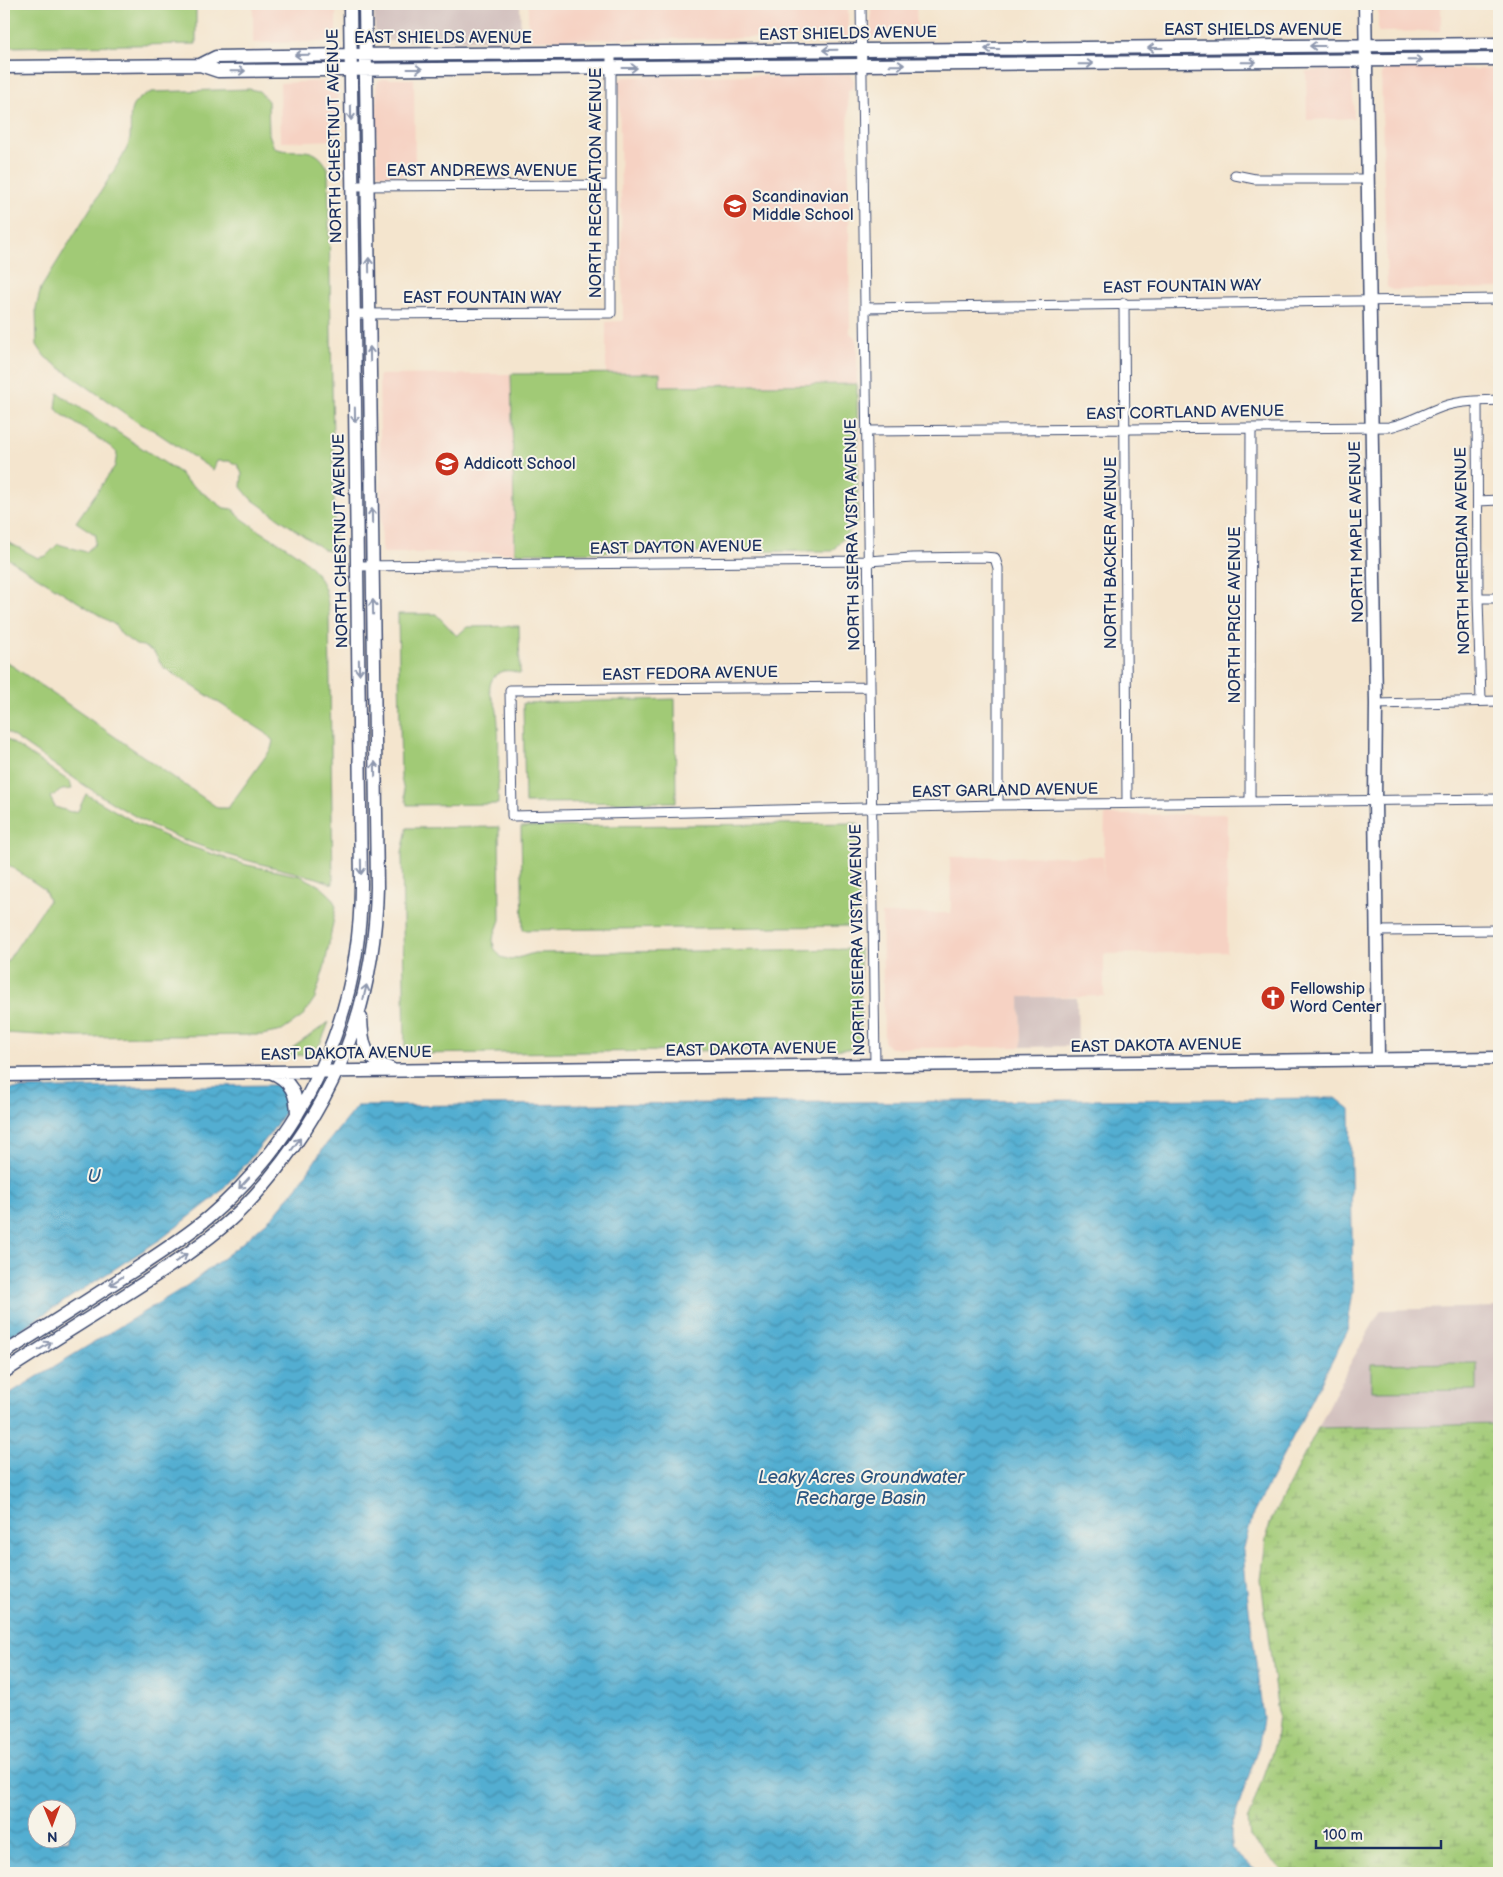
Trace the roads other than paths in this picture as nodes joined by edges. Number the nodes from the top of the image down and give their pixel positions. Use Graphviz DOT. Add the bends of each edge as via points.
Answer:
graph roads {
  1 [pos="350,4"];
  2 [pos="365,4"];
  3 [pos="861,4"];
  4 [pos="1365,4"];
  5 [pos="1499,44"];
  6 [pos="1366,46"];
  7 [pos="1103,48"];
  8 [pos="862,50"];
  9 [pos="611,53"];
  10 [pos="350,55"];
  11 [pos="366,55"];
  12 [pos="1499,59"];
  13 [pos="1366,61"];
  14 [pos="1037,64"];
  15 [pos="200,65"];
  16 [pos="862,66"];
  17 [pos="4,68"];
  18 [pos="610,68"];
  19 [pos="350,69"];
  20 [pos="366,70"];
  21 [pos="1235,175"];
  22 [pos="1368,179"];
  23 [pos="611,185"];
  24 [pos="352,186"];
  25 [pos="368,186"];
  26 [pos="1499,298"];
  27 [pos="1370,300"];
  28 [pos="1124,303"];
  29 [pos="865,308"];
  30 [pos="611,313"];
  31 [pos="354,314"];
  32 [pos="370,314"];
  33 [pos="1499,400"];
  34 [pos="1476,401"];
  35 [pos="1372,426"];
  36 [pos="1251,428"];
  37 [pos="1125,429"];
  38 [pos="867,432"];
  39 [pos="1499,500"];
  40 [pos="1478,501"];
  41 [pos="868,561"];
  42 [pos="373,565"];
  43 [pos="357,566"];
  44 [pos="1478,598"];
  45 [pos="1499,598"];
  46 [pos="870,687"];
  47 [pos="1481,701"];
  48 [pos="1499,701"];
  49 [pos="1376,704"];
  50 [pos="1499,799"];
  51 [pos="1375,800"];
  52 [pos="1250,802"];
  53 [pos="1127,803"];
  54 [pos="998,805"];
  55 [pos="872,809"];
  56 [pos="512,816"];
  57 [pos="361,818"];
  58 [pos="376,818"];
  59 [pos="1499,930"];
  60 [pos="1377,931"];
  61 [pos="360,1010"];
  62 [pos="1499,1058"];
  63 [pos="1378,1059"];
  64 [pos="875,1065"];
  65 [pos="396,1070"];
  66 [pos="321,1071"];
  67 [pos="338,1071"];
  68 [pos="268,1072"];
  69 [pos="4,1075"];
  70 [pos="297,1116"];
  71 [pos="4,1354"];
  72 [pos="4,1372"];
  1 -- 10 [label="main road, NORTH CHESTNUT AVENUE"];
  2 -- 11 [label="main road, NORTH CHESTNUT AVENUE"];
  3 -- 8 [label="street, NORTH SIERRA VISTA AVENUE"];
  4 -- 6 [label="main road, NORTH MAPLE AVENUE"];
  5 -- 6 [label="main road, EAST SHIELDS AVENUE"];
  6 -- 7 [label="main road, EAST SHIELDS AVENUE, one-way"];
  6 -- 13 [label="main road, NORTH MAPLE AVENUE"];
  7 -- 8 [label="main road, EAST SHIELDS AVENUE, one-way"];
  7 -- 14 [label="main road" via="1100,52 1047,55"];
  8 -- 9 [label="main road, EAST SHIELDS AVENUE, one-way"];
  8 -- 16 [label="street, NORTH SIERRA VISTA AVENUE"];
  9 -- 11 [label="main road, EAST SHIELDS AVENUE"];
  9 -- 18 [label="street, NORTH RECREATION AVENUE"];
  10 -- 11 [label="main road, EAST SHIELDS AVENUE"];
  10 -- 15 [label="main road, EAST SHIELDS AVENUE, one-way" via="216,57"];
  10 -- 19 [label="main road, NORTH CHESTNUT AVENUE"];
  11 -- 20 [label="main road, NORTH CHESTNUT AVENUE"];
  13 -- 12 [label="main road, EAST SHIELDS AVENUE, one-way"];
  14 -- 13 [label="main road, EAST SHIELDS AVENUE, one-way"];
  13 -- 22 [label="main road, NORTH MAPLE AVENUE"];
  16 -- 14 [label="main road, EAST SHIELDS AVENUE, one-way"];
  15 -- 17 [label="main road, EAST SHIELDS AVENUE"];
  15 -- 19 [label="main road, EAST SHIELDS AVENUE, one-way" via="218,71"];
  18 -- 16 [label="main road, EAST SHIELDS AVENUE, one-way"];
  16 -- 29 [label="street, NORTH SIERRA VISTA AVENUE"];
  20 -- 18 [label="main road, EAST SHIELDS AVENUE, one-way"];
  18 -- 23 [label="street, NORTH RECREATION AVENUE"];
  19 -- 20 [label="main road, EAST SHIELDS AVENUE"];
  19 -- 24 [label="main road, NORTH CHESTNUT AVENUE, one-way"];
  20 -- 25 [label="main road, NORTH CHESTNUT AVENUE"];
  21 -- 22 [label="street" via="1255,179"];
  22 -- 27 [label="main road, NORTH MAPLE AVENUE"];
  23 -- 25 [label="street, EAST ANDREWS AVENUE"];
  23 -- 30 [label="street, NORTH RECREATION AVENUE"];
  24 -- 25 [label="street, EAST ANDREWS AVENUE"];
  24 -- 31 [label="main road, NORTH CHESTNUT AVENUE"];
  32 -- 25 [label="main road, NORTH CHESTNUT AVENUE, one-way"];
  26 -- 27 [label="street, EAST FOUNTAIN WAY"];
  27 -- 28 [label="street, EAST FOUNTAIN WAY"];
  27 -- 35 [label="main road, NORTH MAPLE AVENUE"];
  28 -- 29 [label="street, EAST FOUNTAIN WAY"];
  28 -- 37 [label="street, NORTH BACKER AVENUE"];
  29 -- 38 [label="street, NORTH SIERRA VISTA AVENUE"];
  30 -- 32 [label="street, EAST FOUNTAIN WAY"];
  31 -- 32 [label="street, EAST FOUNTAIN WAY"];
  31 -- 43 [label="main road, NORTH CHESTNUT AVENUE, one-way"];
  42 -- 32 [label="main road, NORTH CHESTNUT AVENUE, one-way"];
  33 -- 34 [label="street, EAST CORTLAND AVENUE"];
  34 -- 35 [label="street, EAST CORTLAND AVENUE" via="1447,405 1389,427"];
  34 -- 40 [label="street, NORTH MERIDIAN AVENUE"];
  35 -- 36 [label="street, EAST CORTLAND AVENUE"];
  35 -- 49 [label="main road, NORTH MAPLE AVENUE"];
  36 -- 37 [label="street, EAST CORTLAND AVENUE"];
  36 -- 52 [label="street, NORTH PRICE AVENUE"];
  37 -- 38 [label="street, EAST CORTLAND AVENUE"];
  37 -- 53 [label="street, NORTH BACKER AVENUE"];
  38 -- 41 [label="street, NORTH SIERRA VISTA AVENUE"];
  39 -- 40 [label="street"];
  40 -- 44 [label="street, NORTH MERIDIAN AVENUE"];
  41 -- 42 [label="street, EAST DAYTON AVENUE"];
  41 -- 46 [label="street, NORTH SIERRA VISTA AVENUE"];
  41 -- 54 [label="street, EAST DAYTON AVENUE" via="995,558 998,568"];
  42 -- 43 [label="street, EAST DAYTON AVENUE"];
  58 -- 42 [label="main road, NORTH CHESTNUT AVENUE, one-way"];
  43 -- 57 [label="main road, NORTH CHESTNUT AVENUE, one-way"];
  44 -- 45 [label="street"];
  44 -- 47 [label="street, NORTH MERIDIAN AVENUE"];
  46 -- 55 [label="street, NORTH SIERRA VISTA AVENUE"];
  46 -- 56 [label="street, EAST FEDORA AVENUE" via="510,690"];
  47 -- 48 [label="street"];
  47 -- 49 [label="street"];
  49 -- 51 [label="main road, NORTH MAPLE AVENUE"];
  50 -- 51 [label="street, EAST GARLAND AVENUE"];
  51 -- 52 [label="street, EAST GARLAND AVENUE"];
  51 -- 60 [label="main road, NORTH MAPLE AVENUE"];
  52 -- 53 [label="street, EAST GARLAND AVENUE"];
  53 -- 54 [label="street, EAST GARLAND AVENUE"];
  54 -- 55 [label="street, EAST GARLAND AVENUE"];
  55 -- 56 [label="street, EAST GARLAND AVENUE"];
  55 -- 64 [label="street, NORTH SIERRA VISTA AVENUE"];
  57 -- 58 [label="main road"];
  57 -- 66 [label="main road, NORTH CHESTNUT AVENUE, one-way" via="357,951 342,1018"];
  61 -- 58 [label="main road, NORTH CHESTNUT AVENUE, one-way" via="375,927"];
  59 -- 60 [label="street"];
  60 -- 63 [label="main road, NORTH MAPLE AVENUE"];
  61 -- 65 [label="main road" via="362,1040 368,1052 372,1058"];
  61 -- 67 [label="main road, NORTH CHESTNUT AVENUE"];
  62 -- 63 [label="main road, EAST DAKOTA AVENUE"];
  63 -- 64 [label="main road, EAST DAKOTA AVENUE"];
  64 -- 65 [label="main road, EAST DAKOTA AVENUE"];
  65 -- 67 [label="main road, EAST DAKOTA AVENUE"];
  66 -- 67 [label="main road, EAST DAKOTA AVENUE"];
  66 -- 68 [label="main road, EAST DAKOTA AVENUE"];
  66 -- 70 [label="main road, NORTH CHESTNUT AVENUE"];
  72 -- 67 [label="main road, NORTH CHESTNUT AVENUE, one-way" via="180,1259 223,1227 264,1185 294,1147"];
  68 -- 69 [label="main road, EAST DAKOTA AVENUE"];
  68 -- 70 [label="main road" via="283,1078 294,1092"];
  70 -- 71 [label="main road, NORTH CHESTNUT AVENUE, one-way" via="248,1179 209,1217 178,1241"];
}
